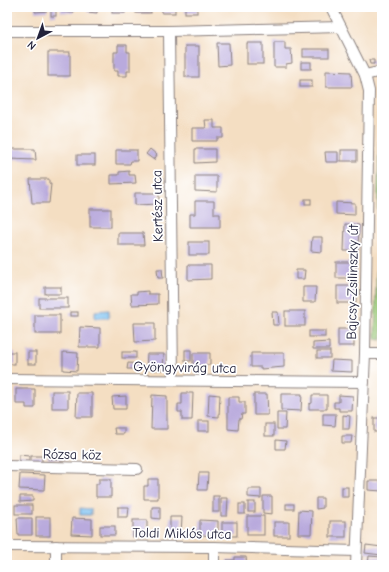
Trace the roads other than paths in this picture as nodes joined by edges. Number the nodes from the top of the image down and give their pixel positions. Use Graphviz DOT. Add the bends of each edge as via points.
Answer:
graph roads {
  1 [pos="331,7"];
  2 [pos="341,27"];
  3 [pos="7,31"];
  4 [pos="169,31"];
  5 [pos="382,71"];
  6 [pos="365,75"];
  7 [pos="365,354"];
  8 [pos="382,354"];
  9 [pos="7,379"];
  10 [pos="173,380"];
  11 [pos="364,382"];
  12 [pos="7,466"];
  13 [pos="137,469"];
  14 [pos="7,546"];
  15 [pos="56,546"];
  16 [pos="214,548"];
  17 [pos="356,551"];
  18 [pos="56,565"];
  19 [pos="214,565"];
  20 [pos="356,565"];
  1 -- 2 [label="street, Bajcsy-Zsilinszky út"];
  2 -- 4 [label="street"];
  2 -- 6 [label="street, Bajcsy-Zsilinszky út"];
  3 -- 4 [label="street"];
  4 -- 10 [label="street, Kertész utca"];
  5 -- 6 [label="street"];
  6 -- 7 [label="street, Bajcsy-Zsilinszky út" via="369,103"];
  7 -- 8 [label="street"];
  7 -- 11 [label="street, Bajcsy-Zsilinszky út"];
  9 -- 10 [label="street, Gyöngyvirág utca"];
  10 -- 11 [label="street, Gyöngyvirág utca"];
  11 -- 17 [label="street, Bajcsy-Zsilinszky út"];
  12 -- 13 [label="street, Rózsa köz"];
  14 -- 15 [label="street, Toldi Miklós utca"];
  15 -- 16 [label="street, Toldi Miklós utca"];
  15 -- 18 [label="street"];
  16 -- 17 [label="street, Toldi Miklós utca"];
  16 -- 19 [label="street"];
  17 -- 20 [label="street, Bajcsy-Zsilinszky út"];
}
